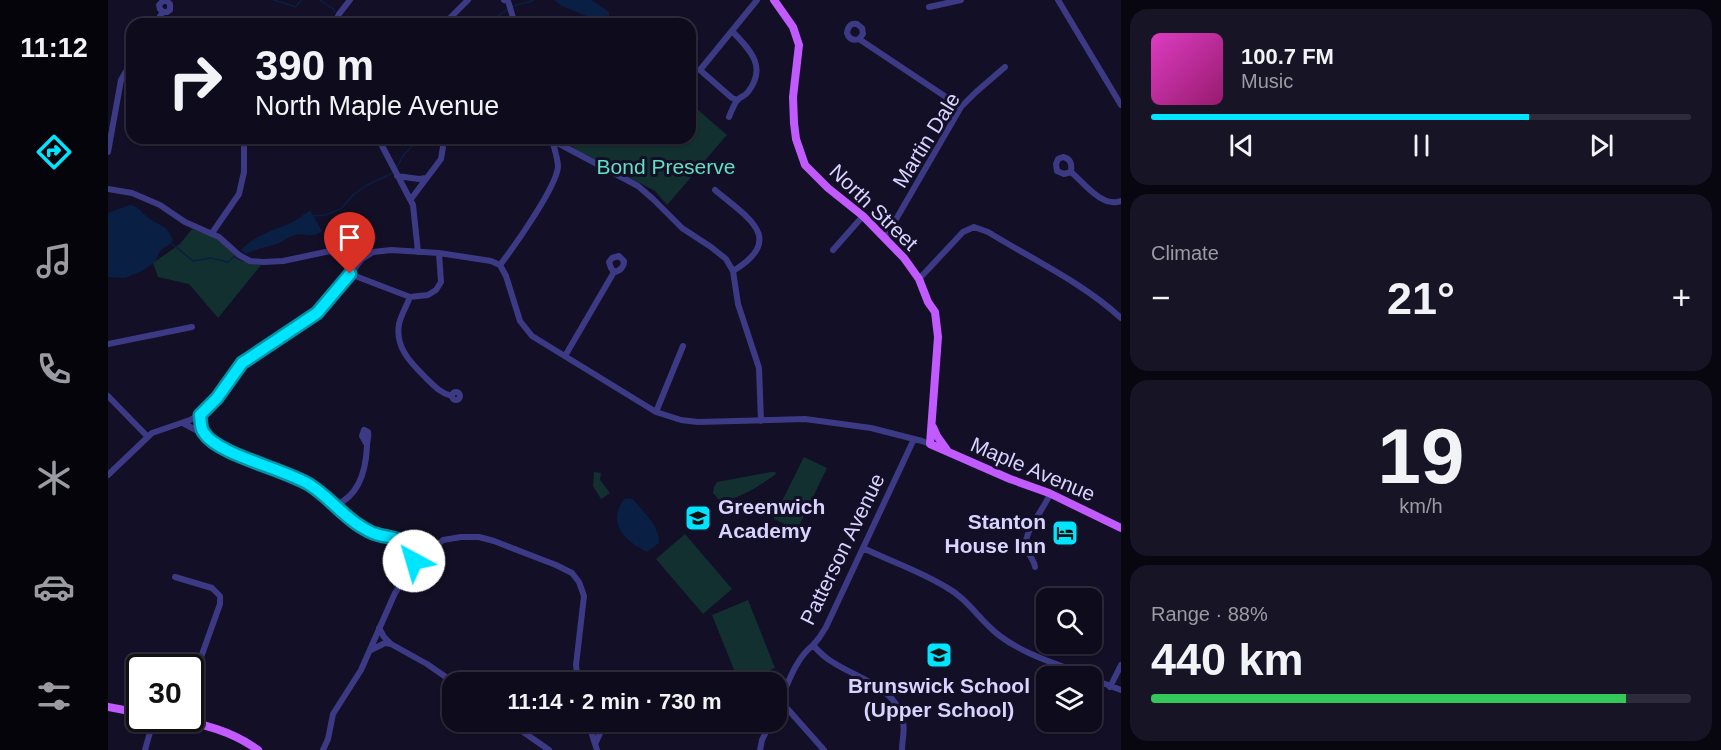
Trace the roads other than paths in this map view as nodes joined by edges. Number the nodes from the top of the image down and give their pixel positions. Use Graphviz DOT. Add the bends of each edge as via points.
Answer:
graph roads {
  1 [pos="350,0"];
  2 [pos="468,0"];
  3 [pos="757,0"];
  4 [pos="774,0"];
  5 [pos="961,0"];
  6 [pos="1058,0"];
  7 [pos="508,3"];
  8 [pos="929,6"];
  9 [pos="163,12"];
  10 [pos="160,18"];
  11 [pos="337,18"];
  12 [pos="450,18"];
  13 [pos="512,18"];
  14 [pos="732,31"];
  15 [pos="859,39"];
  16 [pos="1005,67"];
  17 [pos="126,71"];
  18 [pos="738,100"];
  19 [pos="1121,105"];
  20 [pos="961,108"];
  21 [pos="729,117"];
  22 [pos="244,144"];
  23 [pos="381,144"];
  24 [pos="443,144"];
  25 [pos="553,144"];
  26 [pos="561,144"];
  27 [pos="108,152"];
  28 [pos="1071,172"];
  29 [pos="397,176"];
  30 [pos="426,178"];
  31 [pos="108,189"];
  32 [pos="715,190"];
  33 [pos="411,199"];
  34 [pos="1121,201"];
  35 [pos="863,216"];
  36 [pos="212,233"];
  37 [pos="885,237"];
  38 [pos="833,250"];
  39 [pos="418,252"];
  40 [pos="439,253"];
  41 [pos="365,256"];
  42 [pos="500,266"];
  43 [pos="733,271"];
  44 [pos="614,272"];
  45 [pos="350,274"];
  46 [pos="919,279"];
  47 [pos="410,297"];
  48 [pos="1121,318"];
  49 [pos="192,327"];
  50 [pos="108,344"];
  51 [pos="683,346"];
  52 [pos="565,356"];
  53 [pos="108,396"];
  54 [pos="452,396"];
  55 [pos="656,412"];
  56 [pos="200,415"];
  57 [pos="761,421"];
  58 [pos="183,423"];
  59 [pos="932,424"];
  60 [pos="204,434"];
  61 [pos="147,436"];
  62 [pos="914,439"];
  63 [pos="366,443"];
  64 [pos="930,444"];
  65 [pos="950,453"];
  66 [pos="108,475"];
  67 [pos="1050,494"];
  68 [pos="336,505"];
  69 [pos="1121,528"];
  70 [pos="863,548"];
  71 [pos="416,562"];
  72 [pos="1035,567"];
  73 [pos="175,577"];
  74 [pos="379,628"];
  75 [pos="391,644"];
  76 [pos="813,645"];
  77 [pos="370,651"];
  78 [pos="202,654"];
  79 [pos="1121,665"];
  80 [pos="1063,666"];
  81 [pos="577,672"];
  82 [pos="442,674"];
  83 [pos="1102,683"];
  84 [pos="787,686"];
  85 [pos="1110,687"];
  86 [pos="1121,690"];
  87 [pos="108,707"];
  88 [pos="787,708"];
  89 [pos="126,710"];
  90 [pos="204,725"];
  91 [pos="150,732"];
  92 [pos="523,732"];
  93 [pos="766,732"];
  94 [pos="145,750"];
  95 [pos="258,750"];
  96 [pos="323,750"];
  97 [pos="549,750"];
  98 [pos="760,750"];
  99 [pos="824,750"];
  100 [pos="902,750"];
  1 -- 11 [label="street"];
  2 -- 12 [label="street"];
  3 -- 14 [label="street"];
  4 -- 35 [label="main road, North Street" via="793,27 799,45 793,97 800,154 814,175"];
  5 -- 8 [label="street"];
  6 -- 19 [label="street"];
  7 -- 13 [label="street"];
  9 -- 10 [label="street"];
  14 -- 18 [label="street" via="756,61 754,84"];
  14 -- 18 [label="street" via="700,70"];
  15 -- 20 [label="street"];
  16 -- 20 [label="street, Martin Dale"];
  17 -- 27 [label="street"];
  18 -- 21 [label="street"];
  20 -- 37 [label="street, Martin Dale"];
  22 -- 36 [label="street" via="239,194"];
  23 -- 29 [label="street"];
  24 -- 30 [label="street" via="441,159"];
  25 -- 42 [label="street" via="558,166 555,180"];
  26 -- 43 [label="street" via="638,186 682,228 726,259"];
  28 -- 34 [label="street" via="1105,202"];
  29 -- 30 [label="street"];
  29 -- 33 [label="street"];
  30 -- 33 [label="street"];
  31 -- 36 [label="street" via="154,201 185,222"];
  32 -- 43 [label="street" via="759,231 757,251"];
  33 -- 39 [label="street"];
  35 -- 37 [label="main road, North Street"];
  35 -- 38 [label="street"];
  36 -- 41 [label="street" via="250,261 270,262 343,250"];
  37 -- 46 [label="main road, North Street"];
  39 -- 40 [label="street"];
  39 -- 41 [label="street" via="379,251"];
  40 -- 42 [label="street" via="491,261"];
  40 -- 47 [label="street" via="441,282 436,290"];
  41 -- 45 [label="street"];
  42 -- 52 [label="street" via="525,329"];
  43 -- 57 [label="street" via="738,304 759,368"];
  44 -- 52 [label="street"];
  45 -- 47 [label="street"];
  45 -- 56 [label="street" via="317,313 242,363"];
  46 -- 48 [label="street" via="963,232 974,227 1078,286"];
  46 -- 59 [label="main road, North Street" via="938,330"];
  47 -- 54 [label="street" via="399,323 402,349 438,390"];
  49 -- 50 [label="street"];
  51 -- 55 [label="street"];
  52 -- 55 [label="street"];
  53 -- 61 [label="street"];
  55 -- 57 [label="street" via="698,422"];
  56 -- 58 [label="street"];
  56 -- 60 [label="street"];
  57 -- 62 [label="street" via="805,419 871,428"];
  58 -- 60 [label="street"];
  58 -- 61 [label="street"];
  59 -- 64 [label="main road, North Street"];
  59 -- 65 [label="main road"];
  60 -- 68 [label="street" via="229,451 303,481"];
  61 -- 66 [label="street"];
  62 -- 64 [label="street"];
  62 -- 70 [label="street, Patterson Avenue"];
  63 -- 68 [label="street" via="367,456 359,483 349,498"];
  64 -- 65 [label="main road, Maple Avenue"];
  65 -- 67 [label="main road, Maple Avenue"];
  67 -- 69 [label="main road, Maple Avenue"];
  67 -- 72 [label="street" via="1026,540"];
  68 -- 71 [label="street" via="365,529 404,542"];
  70 -- 76 [label="street, Patterson Avenue" via="826,627"];
  70 -- 80 [label="street" via="946,587 1008,642"];
  71 -- 74 [label="street" via="395,593"];
  71 -- 81 [label="street" via="443,540 478,537 572,573 584,596"];
  73 -- 78 [label="street" via="212,588 220,596"];
  74 -- 75 [label="street"];
  74 -- 77 [label="street"];
  75 -- 77 [label="street"];
  75 -- 82 [label="street"];
  76 -- 84 [label="street" via="804,652"];
  76 -- 100 [label="street, Patterson Avenue" via="827,659 879,687 897,703 903,722"];
  77 -- 96 [label="street" via="333,714"];
  79 -- 85 [label="street"];
  83 -- 85 [label="street"];
  85 -- 86 [label="street"];
  87 -- 89 [label="main road"];
  88 -- 99 [label="street"];
  90 -- 95 [label="main road" via="222,729"];
  91 -- 94 [label="street"];
  92 -- 97 [label="street"];
  93 -- 98 [label="street"];
}
